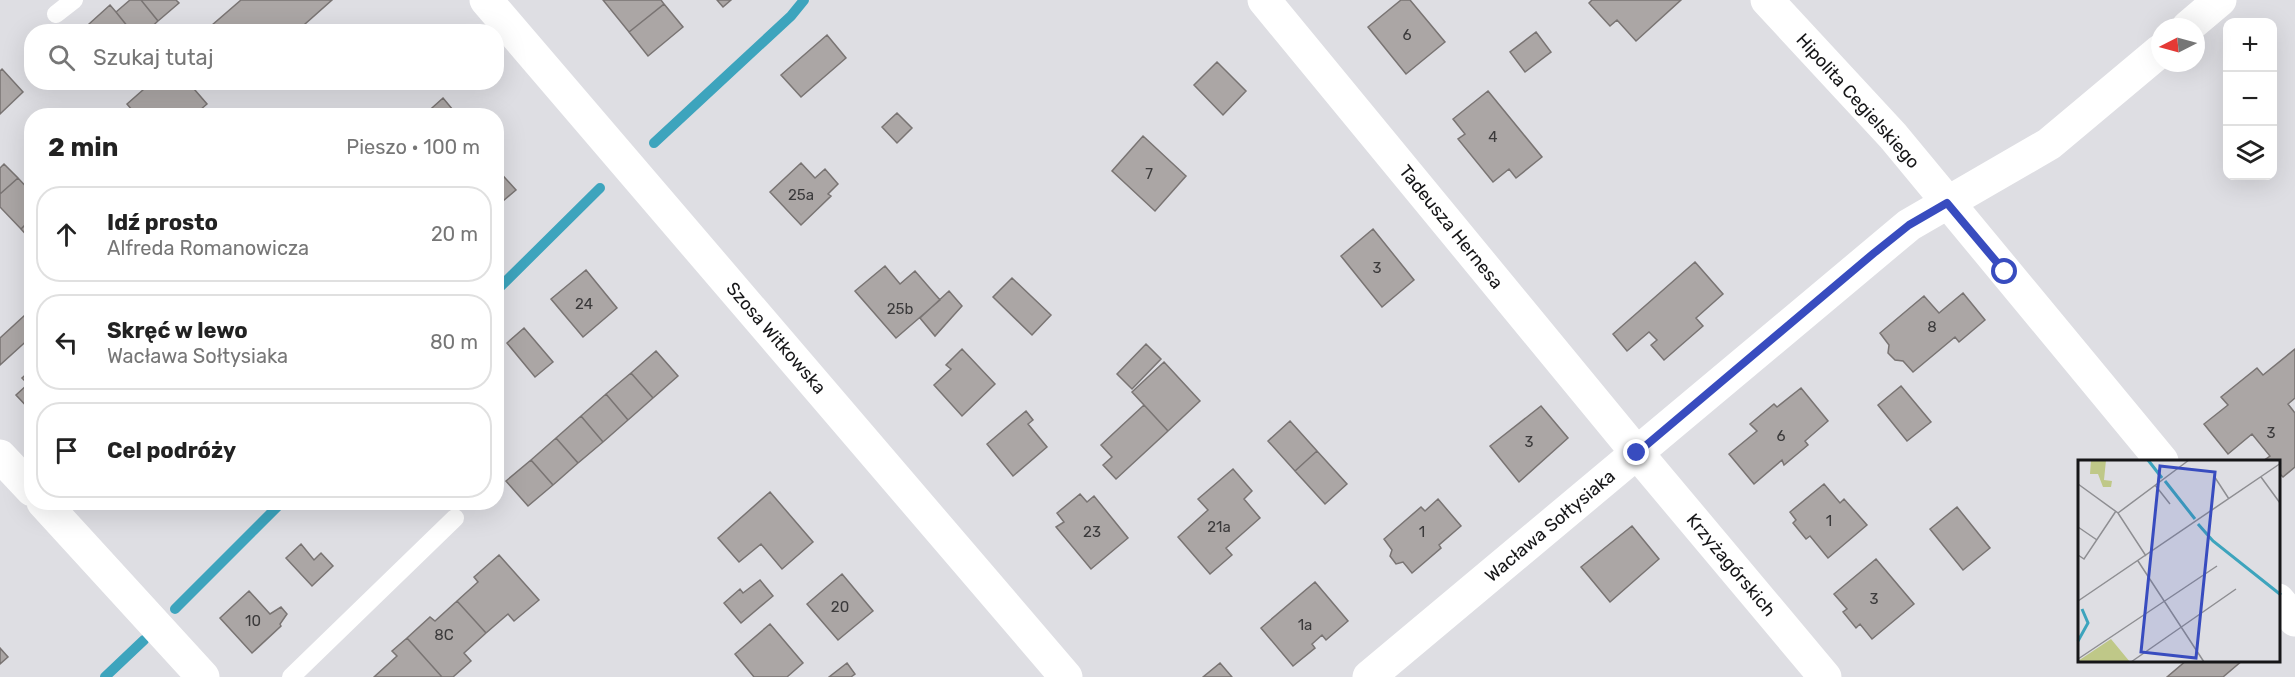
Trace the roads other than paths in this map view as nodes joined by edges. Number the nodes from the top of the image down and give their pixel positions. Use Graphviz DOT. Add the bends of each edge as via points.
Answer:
graph roads {
  1 [pos="74,0"];
  2 [pos="486,0"];
  3 [pos="1264,0"];
  4 [pos="1767,0"];
  5 [pos="2220,0"];
  6 [pos="56,14"];
  7 [pos="2199,18"];
  8 [pos="2151,59"];
  9 [pos="1947,203"];
  10 [pos="1637,453"];
  11 [pos="0,456"];
  12 [pos="2162,460"];
  13 [pos="24,482"];
  14 [pos="50,510"];
  15 [pos="455,518"];
  16 [pos="2280,602"];
  17 [pos="2295,620"];
  18 [pos="203,677"];
  19 [pos="291,677"];
  20 [pos="1066,677"];
  21 [pos="1369,677"];
  22 [pos="1825,677"];
  1 -- 6 [label="lane"];
  2 -- 20 [label="street, Szosa Witkowska"];
  3 -- 10 [label="street, Tadeusza Hernesa"];
  4 -- 9 [label="street, Hipolita Cegielskiego" via="1893,136"];
  5 -- 7 [label="street"];
  8 -- 9 [label="street, Wacława Sołtysiaka" via="2049,144"];
  9 -- 10 [label="street, Wacława Sołtysiaka" via="1909,225"];
  9 -- 12 [label="street, Hipolita Cegielskiego"];
  10 -- 21 [label="street, Wacława Sołtysiaka"];
  10 -- 22 [label="street, Krzyżagórskich"];
  11 -- 13 [label="street"];
  14 -- 18 [label="street"];
  15 -- 19 [label="lane"];
  16 -- 17 [label="street"];
}
